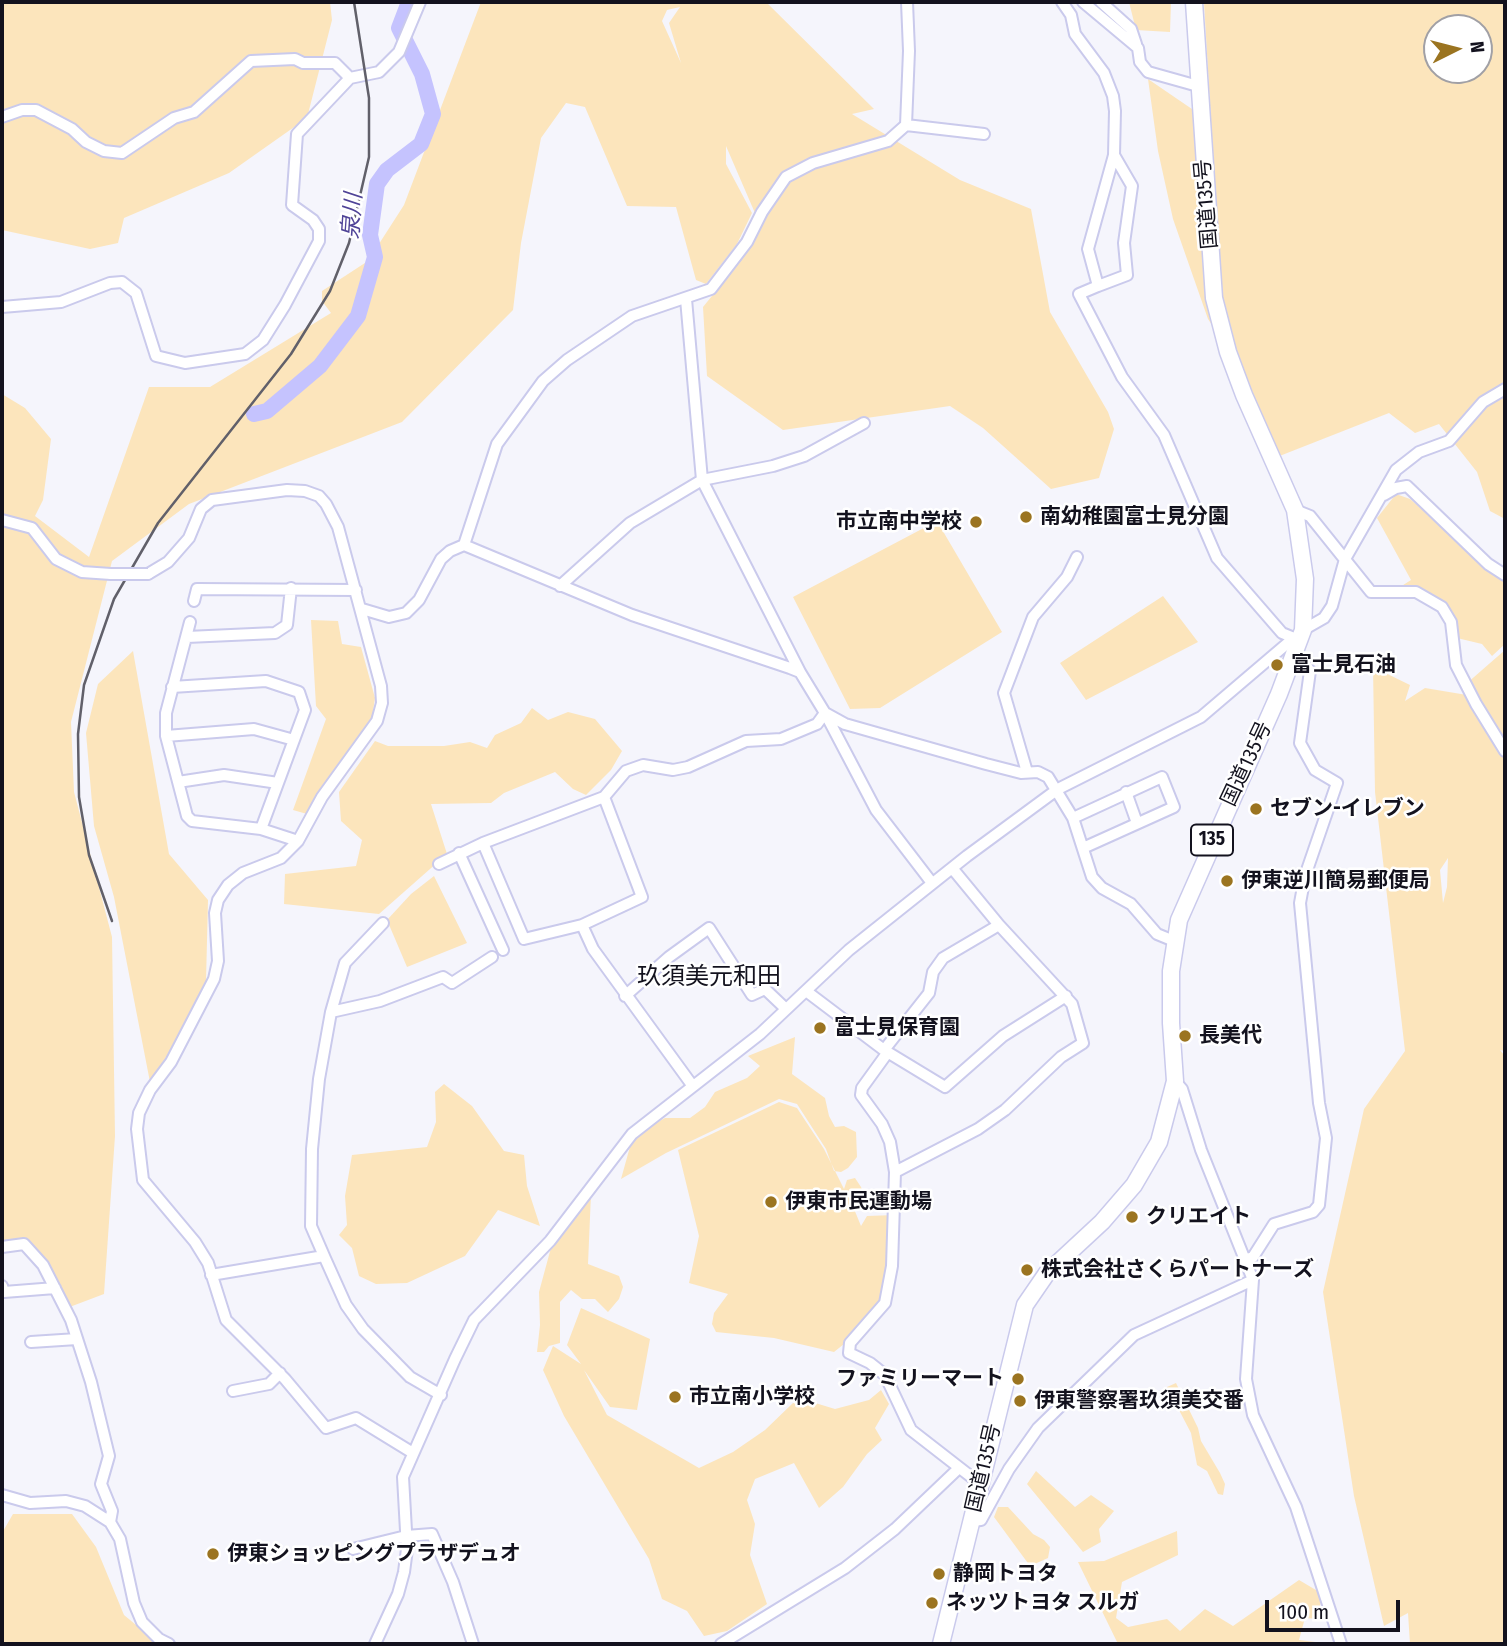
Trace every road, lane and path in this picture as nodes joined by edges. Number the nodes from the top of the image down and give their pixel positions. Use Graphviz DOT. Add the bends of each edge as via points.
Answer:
graph roads {
  1 [pos="420,2"];
  2 [pos="907,2"];
  3 [pos="1062,2"];
  4 [pos="1083,2"];
  5 [pos="1101,2"];
  6 [pos="1194,2"];
  7 [pos="1138,48"];
  8 [pos="350,78"];
  9 [pos="1198,86"];
  10 [pos="2,117"];
  11 [pos="906,125"];
  12 [pos="984,134"];
  13 [pos="1114,155"];
  14 [pos="1098,286"];
  15 [pos="686,299"];
  16 [pos="2,307"];
  17 [pos="1505,389"];
  18 [pos="864,424"];
  19 [pos="702,480"];
  20 [pos="1378,500"];
  21 [pos="1295,509"];
  22 [pos="2,520"];
  23 [pos="464,545"];
  24 [pos="1077,557"];
  25 [pos="1345,559"];
  26 [pos="1505,575"];
  27 [pos="561,586"];
  28 [pos="291,588"];
  29 [pos="356,590"];
  30 [pos="194,601"];
  31 [pos="362,610"];
  32 [pos="190,622"];
  33 [pos="187,637"];
  34 [pos="1299,641"];
  35 [pos="800,673"];
  36 [pos="172,687"];
  37 [pos="825,713"];
  38 [pos="166,736"];
  39 [pos="294,740"];
  40 [pos="1505,751"];
  41 [pos="1027,772"];
  42 [pos="178,782"];
  43 [pos="278,783"];
  44 [pos="1058,789"];
  45 [pos="1126,792"];
  46 [pos="604,797"];
  47 [pos="1073,818"];
  48 [pos="1137,823"];
  49 [pos="261,829"];
  50 [pos="298,841"];
  51 [pos="483,843"];
  52 [pos="1083,848"];
  53 [pos="459,853"];
  54 [pos="439,864"];
  55 [pos="951,868"];
  56 [pos="932,883"];
  57 [pos="383,923"];
  58 [pos="582,925"];
  59 [pos="999,925"];
  60 [pos="1174,941"];
  61 [pos="503,950"];
  62 [pos="492,957"];
  63 [pos="806,991"];
  64 [pos="625,996"];
  65 [pos="1066,996"];
  66 [pos="786,1009"];
  67 [pos="331,1012"];
  68 [pos="886,1051"];
  69 [pos="1175,1082"];
  70 [pos="692,1085"];
  71 [pos="895,1172"];
  72 [pos="2,1247"];
  73 [pos="324,1256"];
  74 [pos="1245,1260"];
  75 [pos="211,1275"];
  76 [pos="1253,1280"];
  77 [pos="2,1286"];
  78 [pos="55,1288"];
  79 [pos="77,1339"];
  80 [pos="32,1342"];
  81 [pos="280,1373"];
  82 [pos="233,1391"];
  83 [pos="441,1395"];
  84 [pos="413,1453"];
  85 [pos="960,1468"];
  86 [pos="981,1480"];
  87 [pos="2,1495"];
  88 [pos="971,1521"];
  89 [pos="110,1522"];
  90 [pos="406,1536"];
  91 [pos="353,1549"];
  92 [pos="169,1644"];
  93 [pos="375,1644"];
  94 [pos="473,1644"];
  95 [pos="721,1644"];
  96 [pos="941,1644"];
  97 [pos="1341,1644"];
  1 -- 8 [label="street" via="399,52 379,72"];
  2 -- 11 [label="street"];
  3 -- 13 [label="street" via="1075,34 1104,73 1113,96"];
  4 -- 7 [label="street"];
  5 -- 7 [label="street" via="1130,29"];
  6 -- 9 [label="highway, 国道135号 / 135"];
  7 -- 9 [label="street" via="1140,62 1148,72"];
  8 -- 10 [label="street" via="335,63 251,61 194,112 174,118 122,153 104,151 36,110"];
  8 -- 16 [label="street" via="297,134 292,205 313,220 319,240 285,305 262,340 245,354 185,363 156,356 136,293 122,282 61,302"];
  9 -- 21 [label="highway, 国道135号 / 135" via="1219,322 1244,395"];
  11 -- 12 [label="street"];
  11 -- 15 [label="street" via="888,141 813,163 786,177 720,280"];
  13 -- 14 [label="street" via="1088,249"];
  13 -- 14 [label="street" via="1132,192 1124,243 1127,275"];
  14 -- 34 [label="street" via="1079,294 1122,376 1164,435 1217,558 1282,633"];
  15 -- 19 [label="street"];
  15 -- 23 [label="street" via="632,316 543,381 497,444"];
  17 -- 20 [label="street" via="1483,402 1449,441 1419,452 1396,470"];
  18 -- 19 [label="street" via="804,456"];
  19 -- 27 [label="street" via="630,523"];
  19 -- 35 [label="street"];
  20 -- 25 [label="street"];
  20 -- 26 [label="street" via="1407,486"];
  21 -- 25 [label="street" via="1310,516"];
  21 -- 34 [label="highway, 国道135号 / 135" via="1305,579"];
  22 -- 29 [label="street, bridge" via="32,528 56,559 82,572 148,574 168,562 189,538 201,509 212,500 305,491 327,504"];
  23 -- 27 [label="street"];
  23 -- 31 [label="street" via="441,559 419,600 406,613 389,617"];
  24 -- 41 [label="street" via="1067,577 1033,617 1004,693"];
  25 -- 34 [label="street" via="1332,607"];
  25 -- 40 [label="street" via="1371,592 1416,592 1442,607 1451,622 1456,665"];
  27 -- 35 [label="street"];
  28 -- 29 [label="street"];
  28 -- 30 [label="street" via="197,589"];
  28 -- 33 [label="street" via="286,625 275,633"];
  29 -- 31 [label="street"];
  31 -- 50 [label="street" via="382,704 377,720 321,797"];
  32 -- 33 [label="street"];
  33 -- 36 [label="street"];
  34 -- 44 [label="street" via="1289,642 1201,717"];
  34 -- 60 [label="highway, 国道135号 / 135" via="1197,874"];
  34 -- 74 [label="street" via="1310,671 1300,743 1315,770 1337,783 1300,903 1326,1138 1319,1205 1313,1212 1274,1224 1253,1257"];
  35 -- 37 [label="street"];
  36 -- 38 [label="street"];
  36 -- 39 [label="street" via="266,681 299,692 305,710"];
  37 -- 41 [label="street" via="845,724"];
  37 -- 46 [label="street" via="817,724 781,739 746,741 688,767 673,771 643,765 626,771"];
  37 -- 56 [label="street" via="876,810"];
  38 -- 39 [label="street" via="246,729"];
  38 -- 42 [label="street"];
  39 -- 43 [label="street"];
  41 -- 44 [label="street" via="1048,777"];
  42 -- 43 [label="street" via="224,775"];
  42 -- 49 [label="street" via="192,821"];
  43 -- 49 [label="street"];
  44 -- 47 [label="street"];
  44 -- 55 [label="street"];
  45 -- 47 [label="street"];
  45 -- 48 [label="street"];
  45 -- 48 [label="street" via="1162,777 1174,807"];
  46 -- 51 [label="street"];
  46 -- 58 [label="street" via="642,897"];
  47 -- 52 [label="street"];
  48 -- 52 [label="street"];
  49 -- 50 [label="street"];
  50 -- 75 [label="street" via="281,858 243,873 218,900 214,979 139,1113 143,1180 195,1242"];
  51 -- 53 [label="street"];
  51 -- 58 [label="street" via="524,939"];
  52 -- 60 [label="street" via="1092,877 1102,888 1131,904 1157,934"];
  53 -- 54 [label="street"];
  53 -- 61 [label="street"];
  55 -- 56 [label="street"];
  55 -- 59 [label="street"];
  56 -- 63 [label="street"];
  57 -- 67 [label="street" via="345,963"];
  58 -- 64 [label="street"];
  59 -- 65 [label="street"];
  59 -- 68 [label="street" via="943,958 933,972 929,993"];
  60 -- 69 [label="highway, 国道135号 / 135" via="1171,1023"];
  62 -- 67 [label="street" via="452,983 443,977 380,1001"];
  63 -- 66 [label="street"];
  63 -- 68 [label="street"];
  64 -- 66 [label="street" via="709,928 752,995 765,989"];
  64 -- 70 [label="street"];
  65 -- 68 [label="street" via="1003,1036 944,1087"];
  65 -- 71 [label="street" via="1083,1043 978,1129"];
  66 -- 70 [label="street"];
  67 -- 73 [label="street" via="312,1149 311,1226"];
  68 -- 71 [label="street" via="861,1095 890,1142"];
  69 -- 74 [label="street" via="1182,1088"];
  69 -- 86 [label="highway, 国道135号 / 135" via="1148,1165 1102,1222 1047,1273 1025,1305"];
  70 -- 83 [label="street" via="632,1134 550,1241 474,1320"];
  71 -- 85 [label="street" via="892,1266 885,1303 850,1343 849,1353 885,1375 911,1430"];
  72 -- 78 [label="street" via="24,1244"];
  73 -- 75 [label="street"];
  73 -- 83 [label="street" via="346,1305 363,1329 410,1377"];
  74 -- 76 [label="street"];
  75 -- 81 [label="street" via="226,1320"];
  76 -- 88 [label="street" via="1134,1335 1038,1428 981,1520"];
  76 -- 97 [label="street" via="1246,1379 1254,1415 1296,1507"];
  77 -- 78 [label="street" via="4,1292"];
  78 -- 79 [label="street"];
  79 -- 80 [label="street"];
  79 -- 89 [label="street" via="109,1456 101,1484 112,1511"];
  81 -- 82 [label="street" via="269,1384"];
  81 -- 84 [label="street" via="326,1428 356,1418"];
  83 -- 84 [label="street"];
  84 -- 90 [label="street" via="403,1477"];
  85 -- 86 [label="street"];
  85 -- 95 [label="street" via="845,1568"];
  86 -- 88 [label="highway, 国道135号 / 135"];
  87 -- 89 [label="street" via="30,1503 65,1501 85,1506"];
  88 -- 96 [label="highway, 国道135号 / 135"];
  89 -- 92 [label="street" via="120,1539 142,1622"];
  90 -- 91 [label="street"];
  90 -- 93 [label="street" via="398,1594"];
  90 -- 94 [label="street" via="432,1535"];
}
